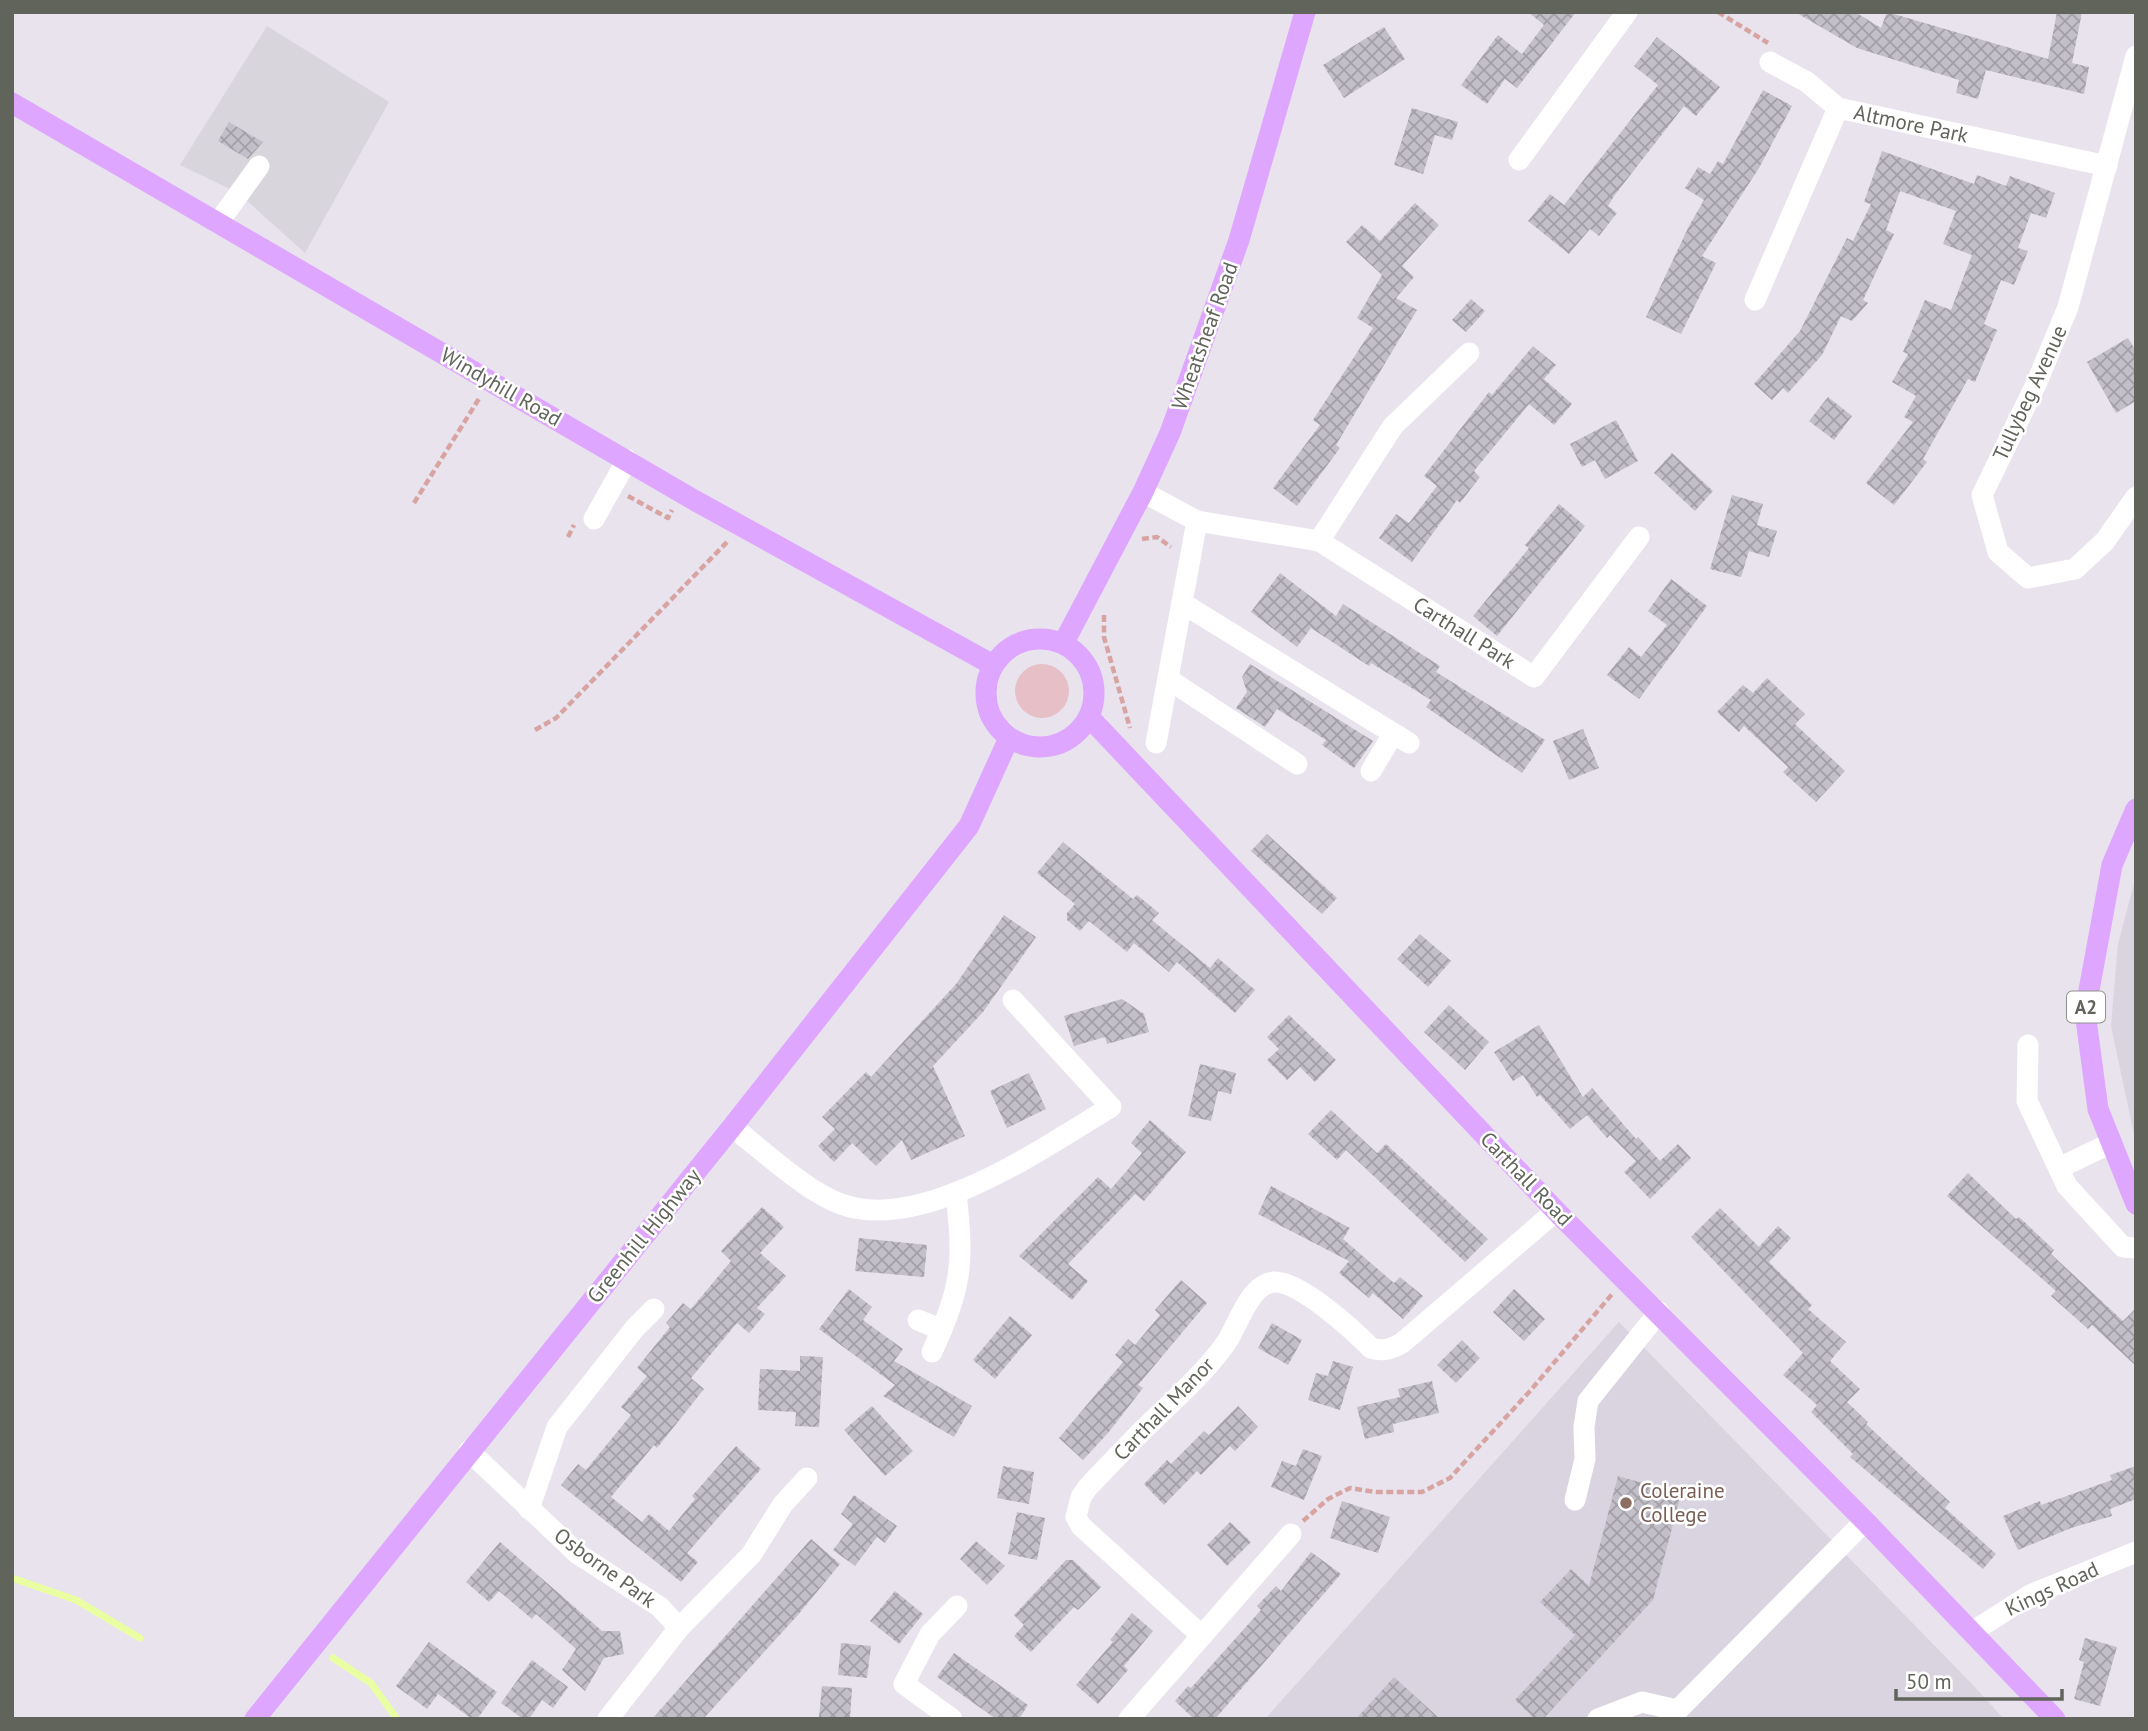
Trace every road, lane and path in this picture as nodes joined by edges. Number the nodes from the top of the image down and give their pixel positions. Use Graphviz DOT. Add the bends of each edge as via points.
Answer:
graph roads {
  1 [pos="1305,12"];
  2 [pos="1627,12"];
  3 [pos="1718,12"];
  4 [pos="2136,56"];
  5 [pos="1770,62"];
  6 [pos="12,103"];
  7 [pos="1838,108"];
  8 [pos="1519,160"];
  9 [pos="259,166"];
  10 [pos="2107,166"];
  11 [pos="218,223"];
  12 [pos="1755,300"];
  13 [pos="1469,353"];
  14 [pos="491,381"];
  15 [pos="627,460"];
  16 [pos="612,487"];
  17 [pos="1143,492"];
  18 [pos="2136,497"];
  19 [pos="414,503"];
  20 [pos="673,508"];
  21 [pos="594,519"];
  22 [pos="1197,521"];
  23 [pos="738,524"];
  24 [pos="1639,537"];
  25 [pos="1319,541"];
  26 [pos="1133,549"];
  27 [pos="1188,570"];
  28 [pos="1182,603"];
  29 [pos="1104,609"];
  30 [pos="1063,644"];
  31 [pos="993,665"];
  32 [pos="1168,679"];
  33 [pos="1088,718"];
  34 [pos="535,730"];
  35 [pos="1009,738"];
  36 [pos="1133,739"];
  37 [pos="1156,743"];
  38 [pos="1297,764"];
  39 [pos="1371,771"];
  40 [pos="2136,809"];
  41 [pos="1013,1000"];
  42 [pos="2028,1045"];
  43 [pos="732,1127"];
  44 [pos="2111,1143"];
  45 [pos="2059,1168"];
  46 [pos="956,1193"];
  47 [pos="2136,1204"];
  48 [pos="1556,1211"];
  49 [pos="2136,1248"];
  50 [pos="1625,1279"];
  51 [pos="654,1309"];
  52 [pos="1659,1312"];
  53 [pos="918,1320"];
  54 [pos="942,1330"];
  55 [pos="932,1352"];
  56 [pos="469,1451"];
  57 [pos="807,1478"];
  58 [pos="1575,1500"];
  59 [pos="529,1509"];
  60 [pos="1865,1521"];
  61 [pos="1291,1534"];
  62 [pos="2136,1552"];
  63 [pos="957,1606"];
  64 [pos="679,1628"];
  65 [pos="1972,1632"];
  66 [pos="1202,1636"];
  67 [pos="1673,1714"];
  68 [pos="255,1719"];
  69 [pos="607,1719"];
  70 [pos="952,1719"];
  71 [pos="1129,1719"];
  72 [pos="1598,1719"];
  73 [pos="2055,1719"];
  1 -- 17 [label="main road, Wheatsheaf Road" via="1239,240 1170,433"];
  2 -- 8 [label="street"];
  3 -- 5 [label="path" via="1771,44"];
  4 -- 10 [label="street, Tullybeg Avenue"];
  5 -- 7 [label="street" via="1807,82"];
  6 -- 11 [label="main road, Windyhill Road"];
  7 -- 10 [label="street, Altmore Park"];
  7 -- 12 [label="street, Altmore Park"];
  9 -- 11 [label="street"];
  10 -- 18 [label="street, Tullybeg Avenue" via="2068,307 1982,495 1998,552 2028,578 2075,569 2105,541"];
  11 -- 14 [label="main road, Windyhill Road"];
  13 -- 25 [label="street" via="1393,426"];
  14 -- 15 [label="main road, Windyhill Road"];
  14 -- 19 [label="path"];
  15 -- 16 [label="street"];
  15 -- 23 [label="main road, Windyhill Road"];
  16 -- 20 [label="path" via="668,518"];
  16 -- 21 [label="street"];
  17 -- 22 [label="street, Carthall Park"];
  17 -- 30 [label="main road, Wheatsheaf Road"];
  22 -- 25 [label="street, Carthall Park"];
  22 -- 27 [label="street"];
  23 -- 31 [label="main road, Windyhill Road"];
  23 -- 34 [label="path" via="728,542 556,719"];
  24 -- 25 [label="street, Carthall Park" via="1534,677"];
  26 -- 27 [label="path" via="1141,539 1157,537 1174,550 1177,569"];
  27 -- 28 [label="street"];
  28 -- 32 [label="street"];
  28 -- 39 [label="street" via="1401,738"];
  29 -- 36 [label="path" via="1104,637"];
  30 -- 31 [label="main road" via="1040,639 1017,644"];
  30 -- 33 [label="main road" via="1088,668 1094,701"];
  31 -- 35 [label="main road" via="986,697 998,727"];
  32 -- 37 [label="street"];
  32 -- 38 [label="street"];
  33 -- 35 [label="main road" via="1070,737 1044,747 1026,746"];
  33 -- 48 [label="main road, Carthall Road"];
  35 -- 43 [label="main road, Greenhill Highway" via="968,826"];
  40 -- 44 [label="main road, A2" via="2112,865 2085,1012 2098,1109"];
  41 -- 46 [label="street" via="1111,1107"];
  42 -- 45 [label="street" via="2027,1101"];
  43 -- 46 [label="street" via="841,1204 872,1209 910,1207"];
  43 -- 56 [label="main road, Greenhill Highway"];
  44 -- 45 [label="street"];
  44 -- 47 [label="main road, A2"];
  45 -- 49 [label="street" via="2067,1186 2123,1247"];
  46 -- 54 [label="street" via="961,1265"];
  48 -- 50 [label="main road, Carthall Road"];
  48 -- 66 [label="street, Carthall Manor" via="1402,1343 1381,1351 1294,1289 1273,1282 1262,1286 1202,1374 1088,1486 1076,1517 1081,1526"];
  50 -- 52 [label="main road, Carthall Road"];
  50 -- 61 [label="path" via="1450,1478 1422,1492 1350,1488 1328,1499"];
  51 -- 59 [label="street" via="557,1427"];
  52 -- 58 [label="street" via="1588,1401 1586,1459"];
  52 -- 60 [label="main road, Carthall Road"];
  53 -- 54 [label="street"];
  54 -- 55 [label="street"];
  56 -- 59 [label="street, Osborne Park"];
  56 -- 68 [label="main road, Greenhill Highway"];
  57 -- 64 [label="street" via="783,1504 751,1555"];
  59 -- 64 [label="street, Osborne Park" via="578,1554 660,1607"];
  60 -- 65 [label="main road, Carthall Road"];
  60 -- 67 [label="street"];
  61 -- 66 [label="street"];
  62 -- 65 [label="street, Kings Road" via="2030,1595"];
  63 -- 70 [label="street" via="930,1634 904,1684"];
  64 -- 69 [label="street"];
  65 -- 73 [label="main road, Carthall Road"];
  66 -- 71 [label="street"];
  67 -- 72 [label="street" via="1642,1702"];
}
